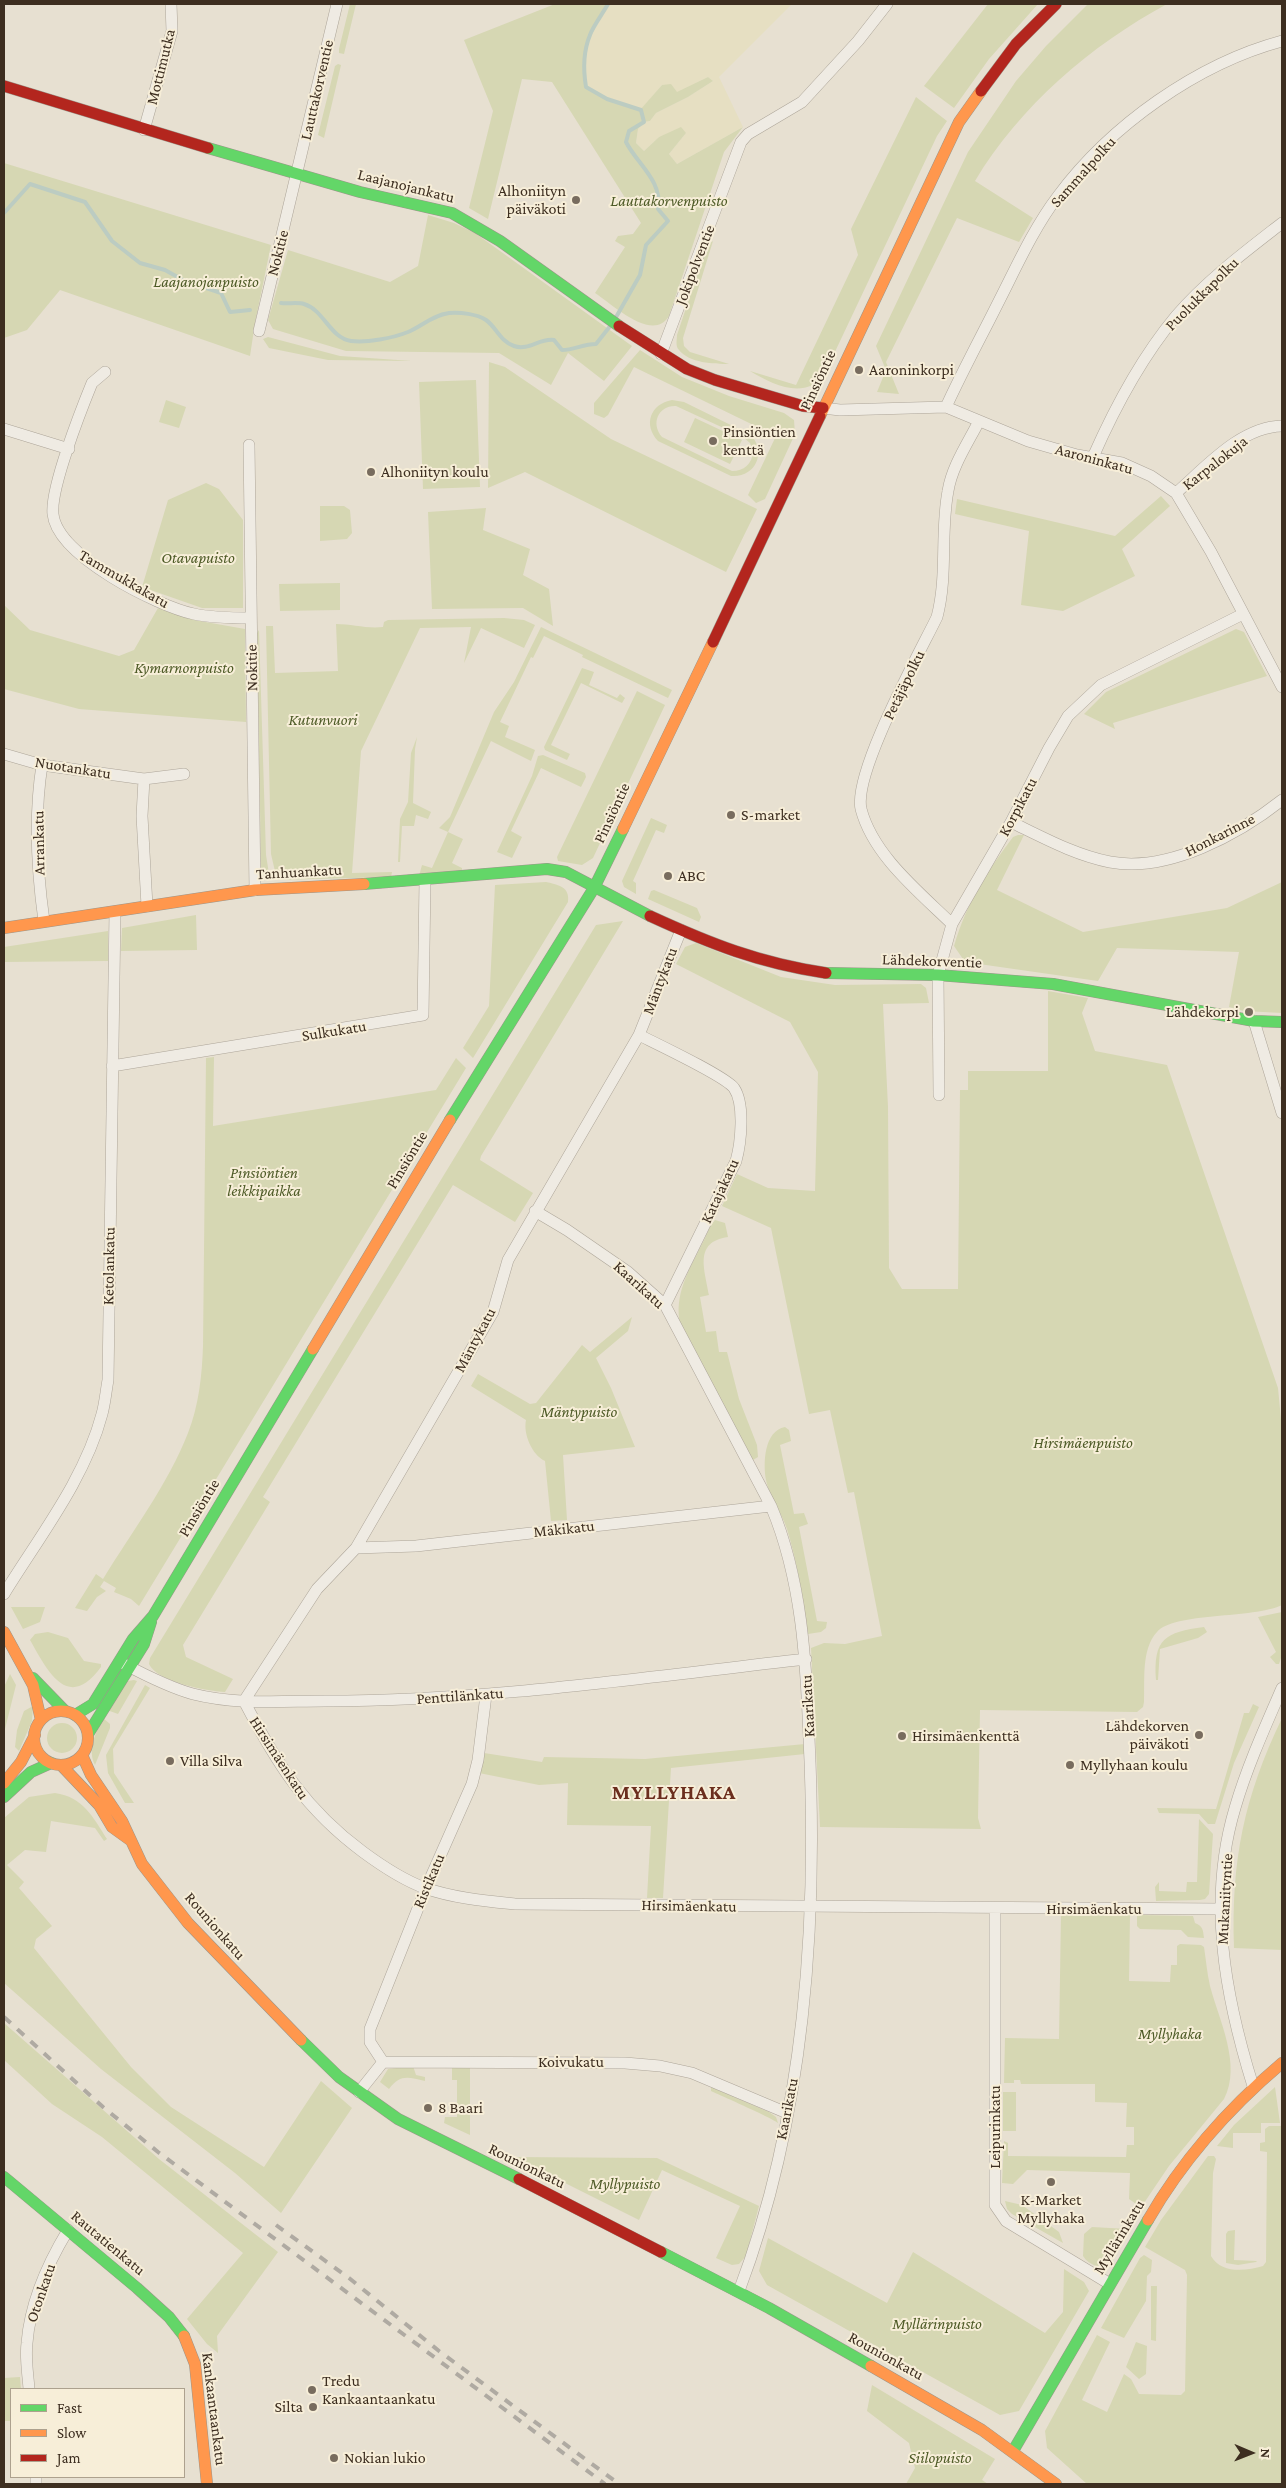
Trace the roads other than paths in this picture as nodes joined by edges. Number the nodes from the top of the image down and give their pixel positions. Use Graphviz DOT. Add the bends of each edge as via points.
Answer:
graph roads {
  1 [pos="171,4"];
  2 [pos="336,4"];
  3 [pos="887,4"];
  4 [pos="1056,4"];
  5 [pos="1282,41"];
  6 [pos="4,86"];
  7 [pos="144,130"];
  8 [pos="297,175"];
  9 [pos="1282,223"];
  10 [pos="259,331"];
  11 [pos="661,354"];
  12 [pos="105,372"];
  13 [pos="946,407"];
  14 [pos="823,408"];
  15 [pos="979,420"];
  16 [pos="1282,426"];
  17 [pos="4,429"];
  18 [pos="250,445"];
  19 [pos="69,449"];
  20 [pos="1093,457"];
  21 [pos="1176,493"];
  22 [pos="1243,614"];
  23 [pos="251,618"];
  24 [pos="1282,687"];
  25 [pos="4,754"];
  26 [pos="42,765"];
  27 [pos="184,774"];
  28 [pos="144,779"];
  29 [pos="1282,800"];
  30 [pos="1011,822"];
  31 [pos="425,881"];
  32 [pos="594,888"];
  33 [pos="255,890"];
  34 [pos="147,906"];
  35 [pos="115,912"];
  36 [pos="44,921"];
  37 [pos="952,924"];
  38 [pos="4,928"];
  39 [pos="681,930"];
  40 [pos="938,974"];
  41 [pos="1254,1021"];
  42 [pos="1282,1022"];
  43 [pos="639,1035"];
  44 [pos="112,1066"];
  45 [pos="939,1095"];
  46 [pos="1282,1113"];
  47 [pos="534,1211"];
  48 [pos="665,1306"];
  49 [pos="771,1506"];
  50 [pos="356,1548"];
  51 [pos="4,1594"];
  52 [pos="153,1616"];
  53 [pos="4,1632"];
  54 [pos="806,1659"];
  55 [pos="119,1661"];
  56 [pos="130,1667"];
  57 [pos="30,1676"];
  58 [pos="1282,1688"];
  59 [pos="486,1695"];
  60 [pos="244,1701"];
  61 [pos="70,1713"];
  62 [pos="41,1720"];
  63 [pos="88,1734"];
  64 [pos="34,1735"];
  65 [pos="82,1755"];
  66 [pos="56,1764"];
  67 [pos="4,1783"];
  68 [pos="4,1796"];
  69 [pos="130,1840"];
  70 [pos="426,1888"];
  71 [pos="810,1907"];
  72 [pos="995,1908"];
  73 [pos="1221,1909"];
  74 [pos="383,2062"];
  75 [pos="1282,2063"];
  76 [pos="1254,2086"];
  77 [pos="359,2092"];
  78 [pos="787,2113"];
  79 [pos="4,2177"];
  80 [pos="68,2230"];
  81 [pos="1110,2284"];
  82 [pos="739,2291"];
  83 [pos="186,2339"];
  84 [pos="29,2388"];
  85 [pos="1013,2450"];
  86 [pos="207,2484"];
  87 [pos="1056,2484"];
  1 -- 7 [label="street, Mottimutka" via="172,31"];
  2 -- 8 [label="street, Lauttakorventie"];
  3 -- 11 [label="street, Jokipolventie" via="802,102 748,134 741,142"];
  4 -- 14 [label="main road, Pinsiöntie" via="1016,44 959,122"];
  5 -- 13 [label="street, Sammalpolku" via="1222,62 1175,88 1138,115 1094,155 1058,196 1026,246"];
  6 -- 7 [label="main road, Laajanojankatu"];
  7 -- 8 [label="main road, Laajanojankatu"];
  8 -- 10 [label="street, Nokitie"];
  8 -- 11 [label="main road, Laajanojankatu" via="452,213 500,241"];
  9 -- 20 [label="street, Puolukkapolku" via="1216,276 1177,315 1139,366"];
  11 -- 14 [label="main road, Laajanojankatu" via="715,380 803,406"];
  12 -- 19 [label="street, Tammukkakatu" via="92,383"];
  13 -- 14 [label="street, Aaroninkatu"];
  13 -- 15 [label="street, Aaroninkatu"];
  14 -- 32 [label="main road, Pinsiöntie"];
  15 -- 20 [label="street, Aaroninkatu" via="1028,441"];
  15 -- 37 [label="street, Petäjäpolku" via="948,489 945,573 937,617 874,748 861,788 861,807 880,847 911,884"];
  16 -- 21 [label="street, Karpalokuja" via="1272,426 1242,439 1207,464"];
  17 -- 19 [label="street"];
  18 -- 23 [label="street, Nokitie"];
  19 -- 23 [label="street, Tammukkakatu" via="54,494 53,515 60,534 81,557 163,604 194,614"];
  20 -- 21 [label="street, Aaroninkatu" via="1122,463 1151,476"];
  21 -- 22 [label="street, Aaroninkatu"];
  22 -- 24 [label="street, Aaroninkatu"];
  22 -- 30 [label="street, Korpikatu" via="1101,686 1086,698 1068,716"];
  23 -- 33 [label="street, Nokitie"];
  25 -- 26 [label="street, Nuotankatu"];
  26 -- 28 [label="street, Nuotankatu"];
  26 -- 36 [label="street, Arrankatu" via="38,793 40,892"];
  27 -- 28 [label="street, Nuotankatu"];
  28 -- 34 [label="street" via="142,816"];
  29 -- 30 [label="street, Honkarinne" via="1225,837 1184,855 1148,863 1112,862 1074,853"];
  30 -- 37 [label="street, Korpikatu"];
  31 -- 32 [label="main road, Tanhuankatu" via="547,869 566,872"];
  31 -- 33 [label="main road, Tanhuankatu"];
  31 -- 44 [label="street, Sulkukatu" via="423,1016"];
  32 -- 39 [label="main road, Lähdekorventie"];
  32 -- 52 [label="main road, Pinsiöntie" via="419,1171"];
  33 -- 34 [label="main road, Tanhuankatu"];
  34 -- 35 [label="main road, Tanhuankatu"];
  35 -- 36 [label="main road, Tanhuankatu"];
  35 -- 44 [label="street, Ketolankatu"];
  36 -- 38 [label="main road, Tanhuankatu"];
  37 -- 40 [label="street, Korpikatu"];
  39 -- 40 [label="main road, Lähdekorventie" via="762,962 815,973"];
  39 -- 43 [label="street, Mäntykatu"];
  40 -- 41 [label="main road, Lähdekorventie" via="1053,984"];
  40 -- 45 [label="street, Korpikatu"];
  41 -- 42 [label="main road, Lähdekorventie"];
  41 -- 46 [label="street"];
  43 -- 47 [label="street, Mäntykatu"];
  43 -- 48 [label="street, Katajakatu" via="729,1082 739,1099 740,1108 740,1142 736,1161"];
  44 -- 51 [label="street, Ketolankatu" via="108,1380 102,1413 78,1474"];
  47 -- 48 [label="street, Kaarikatu" via="613,1262"];
  47 -- 50 [label="street, Mäntykatu" via="508,1260 493,1312"];
  48 -- 49 [label="street, Kaarikatu"];
  49 -- 50 [label="street, Mäkikatu" via="416,1546"];
  49 -- 54 [label="street, Kaarikatu" via="791,1565"];
  50 -- 60 [label="street, Mäntykatu" via="317,1590"];
  52 -- 55 [label="main road, Pinsiöntie"];
  52 -- 56 [label="main road, Pinsiöntie" via="144,1644"];
  53 -- 57 [label="main road"];
  54 -- 59 [label="street, Penttilänkatu"];
  54 -- 71 [label="street, Kaarikatu" via="813,1806"];
  55 -- 56 [label="street, Penttilänkatu"];
  55 -- 61 [label="main road, Pinsiöntie" via="92,1704"];
  56 -- 60 [label="street, Penttilänkatu" via="193,1694"];
  56 -- 63 [label="main road, Pinsiöntie"];
  57 -- 61 [label="main road"];
  57 -- 62 [label="main road"];
  58 -- 73 [label="street, Mukaniityntie" via="1234,1810 1223,1872"];
  59 -- 60 [label="street, Penttilänkatu" via="379,1701"];
  59 -- 70 [label="street, Ristikatu" via="481,1745 472,1784"];
  60 -- 70 [label="street, Hirsimäenkatu" via="286,1775 330,1826 389,1870"];
  61 -- 62 [label="main road" via="56,1711"];
  61 -- 63 [label="main road" via="86,1726"];
  62 -- 64 [label="main road"];
  63 -- 65 [label="main road"];
  64 -- 66 [label="main road" via="38,1752"];
  64 -- 67 [label="main road" via="21,1762"];
  65 -- 66 [label="main road" via="69,1764"];
  65 -- 69 [label="main road, Rounionkatu"];
  66 -- 68 [label="main road" via="38,1766"];
  66 -- 69 [label="main road, Rounionkatu" via="99,1805 112,1827"];
  69 -- 77 [label="main road, Rounionkatu" via="154,1880 214,1952 276,2016"];
  70 -- 71 [label="street, Hirsimäenkatu" via="515,1904"];
  70 -- 74 [label="street, Ristikatu" via="370,2029 370,2042"];
  71 -- 72 [label="street, Hirsimäenkatu"];
  71 -- 78 [label="street, Kaarikatu" via="800,2043"];
  72 -- 73 [label="street, Hirsimäenkatu"];
  72 -- 81 [label="street, Leipurinkatu" via="995,2205 1006,2220"];
  73 -- 76 [label="street, Mukaniityntie" via="1222,1953 1229,1997"];
  74 -- 77 [label="street"];
  74 -- 78 [label="street, Koivukatu" via="571,2061 660,2066 692,2074"];
  75 -- 76 [label="main road, Myllärinkatu"];
  76 -- 81 [label="main road, Myllärinkatu" via="1179,2173 1144,2224"];
  77 -- 82 [label="main road, Rounionkatu" via="398,2119"];
  78 -- 82 [label="street, Kaarikatu" via="765,2212"];
  79 -- 80 [label="main road, Rautatienkatu"];
  80 -- 83 [label="main road, Rautatienkatu" via="169,2317"];
  80 -- 84 [label="street, Otonkatu" via="32,2311 27,2344"];
  81 -- 85 [label="main road, Myllärinkatu"];
  82 -- 85 [label="main road, Rounionkatu"];
  83 -- 86 [label="main road, Kankaantaankatu" via="195,2364"];
  85 -- 87 [label="main road, Rounionkatu"];
}
